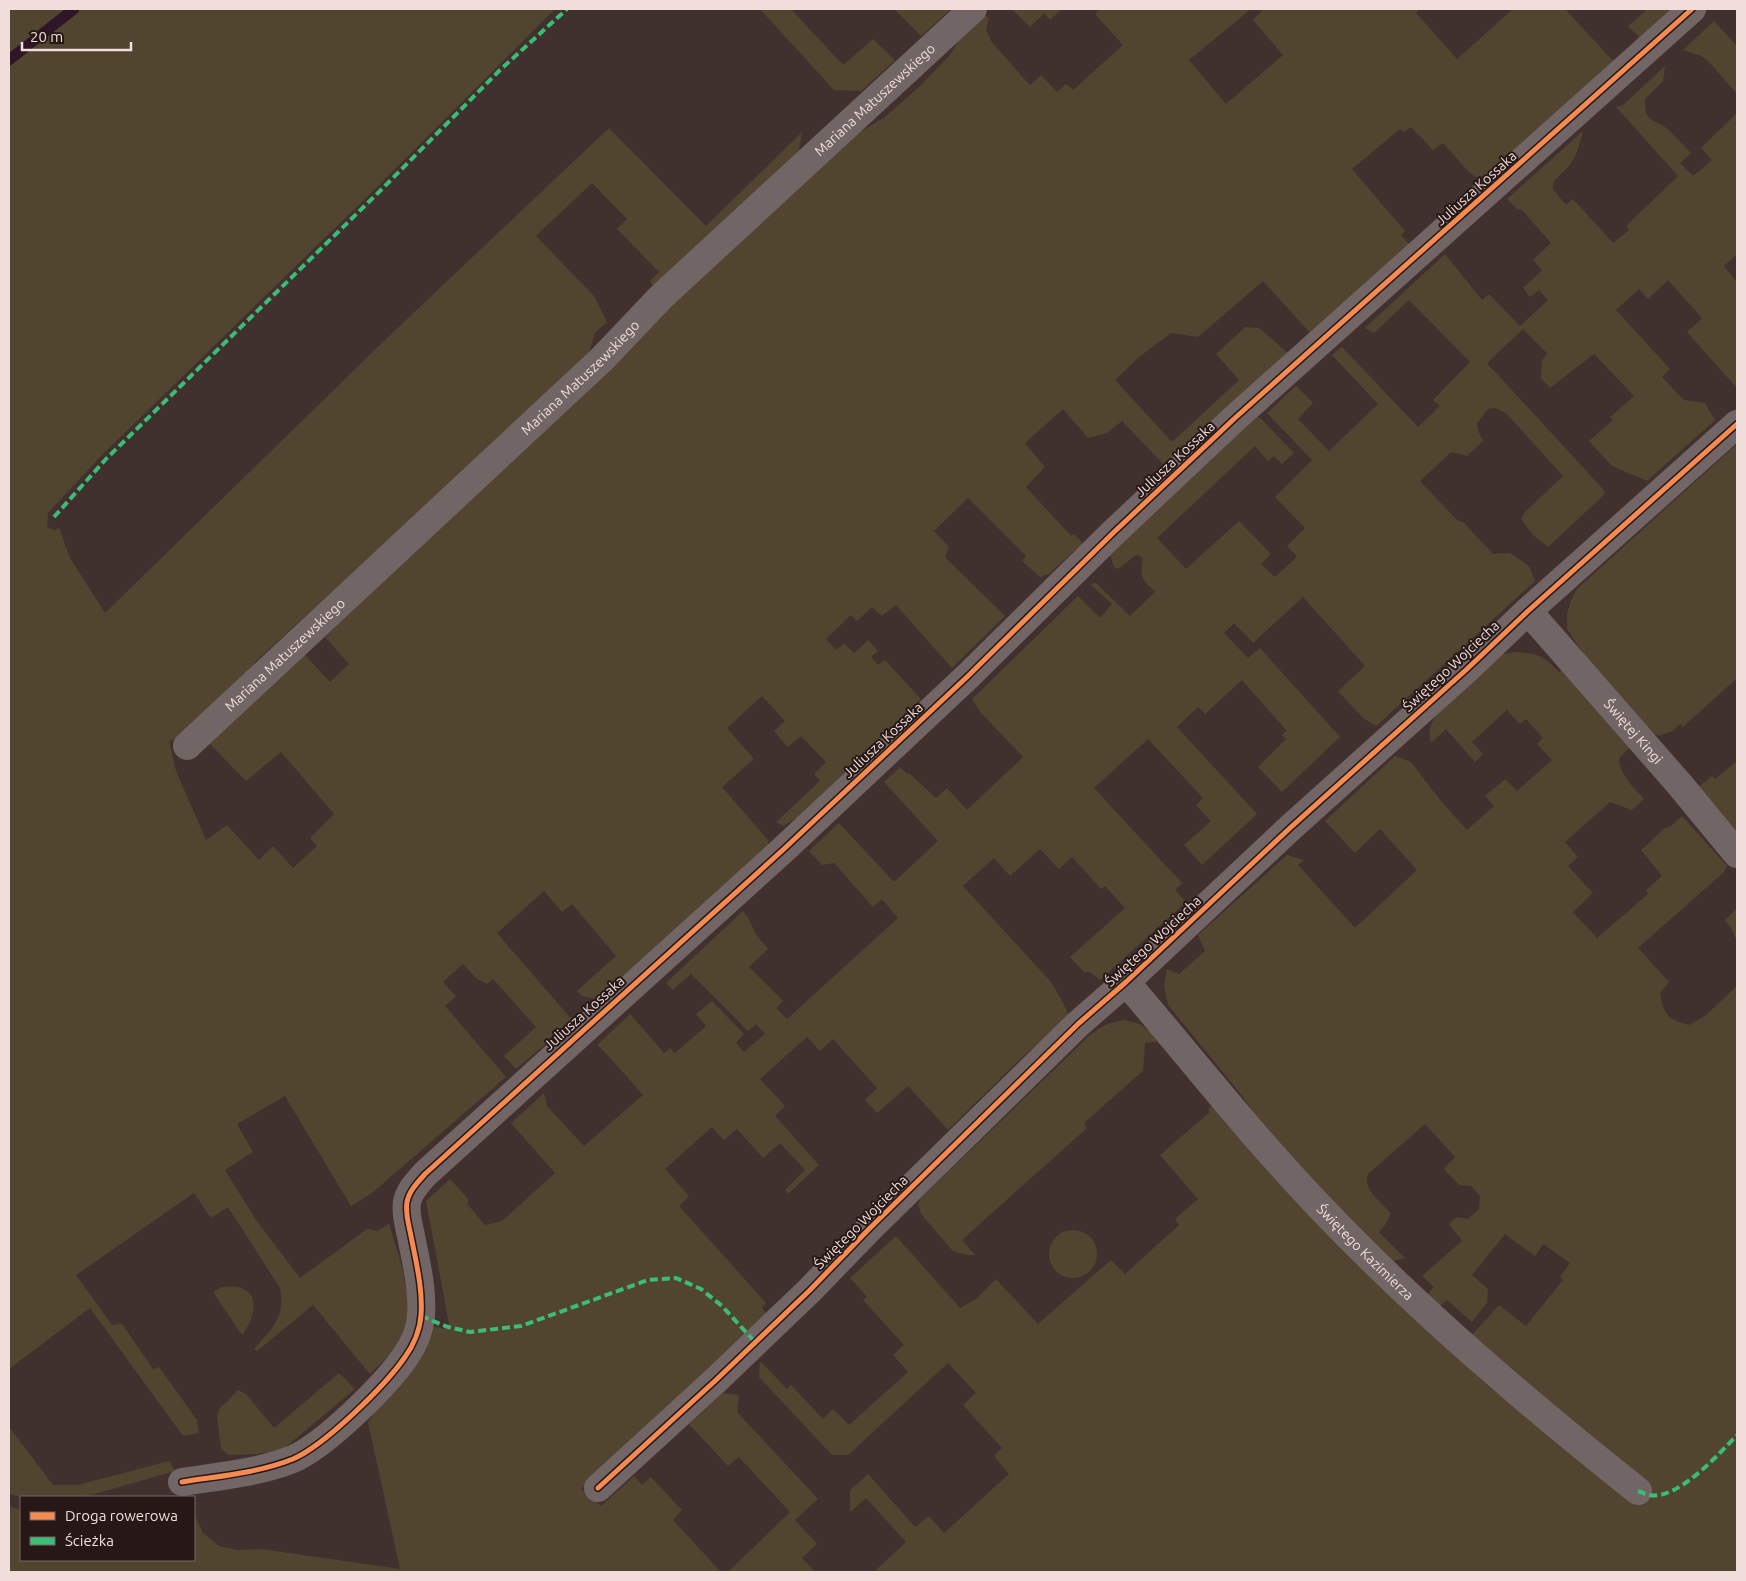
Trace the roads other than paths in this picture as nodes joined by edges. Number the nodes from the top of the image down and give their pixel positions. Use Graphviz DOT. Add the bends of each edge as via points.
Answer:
graph roads {
  1 [pos="973,9"];
  2 [pos="1692,9"];
  3 [pos="1737,424"];
  4 [pos="1528,611"];
  5 [pos="187,746"];
  6 [pos="1737,854"];
  7 [pos="1126,982"];
  8 [pos="182,1482"];
  9 [pos="598,1488"];
  10 [pos="1638,1491"];
  1 -- 5 [label="street, Mariana Matuszewskiego" via="668,290 602,359"];
  2 -- 8 [label="street, Juliusza Kossaka" via="1235,418 785,848 425,1174 413,1187 407,1203 422,1316 405,1358 356,1411 323,1440 295,1458 265,1469"];
  3 -- 4 [label="street, Świętego Wojciecha"];
  4 -- 6 [label="street, Świętej Kingi"];
  4 -- 7 [label="street, Świętego Wojciecha"];
  7 -- 9 [label="street, Świętego Wojciecha" via="1078,1024 716,1380"];
  7 -- 10 [label="street, Świętego Kazimierza" via="1332,1219 1494,1373"];
}
